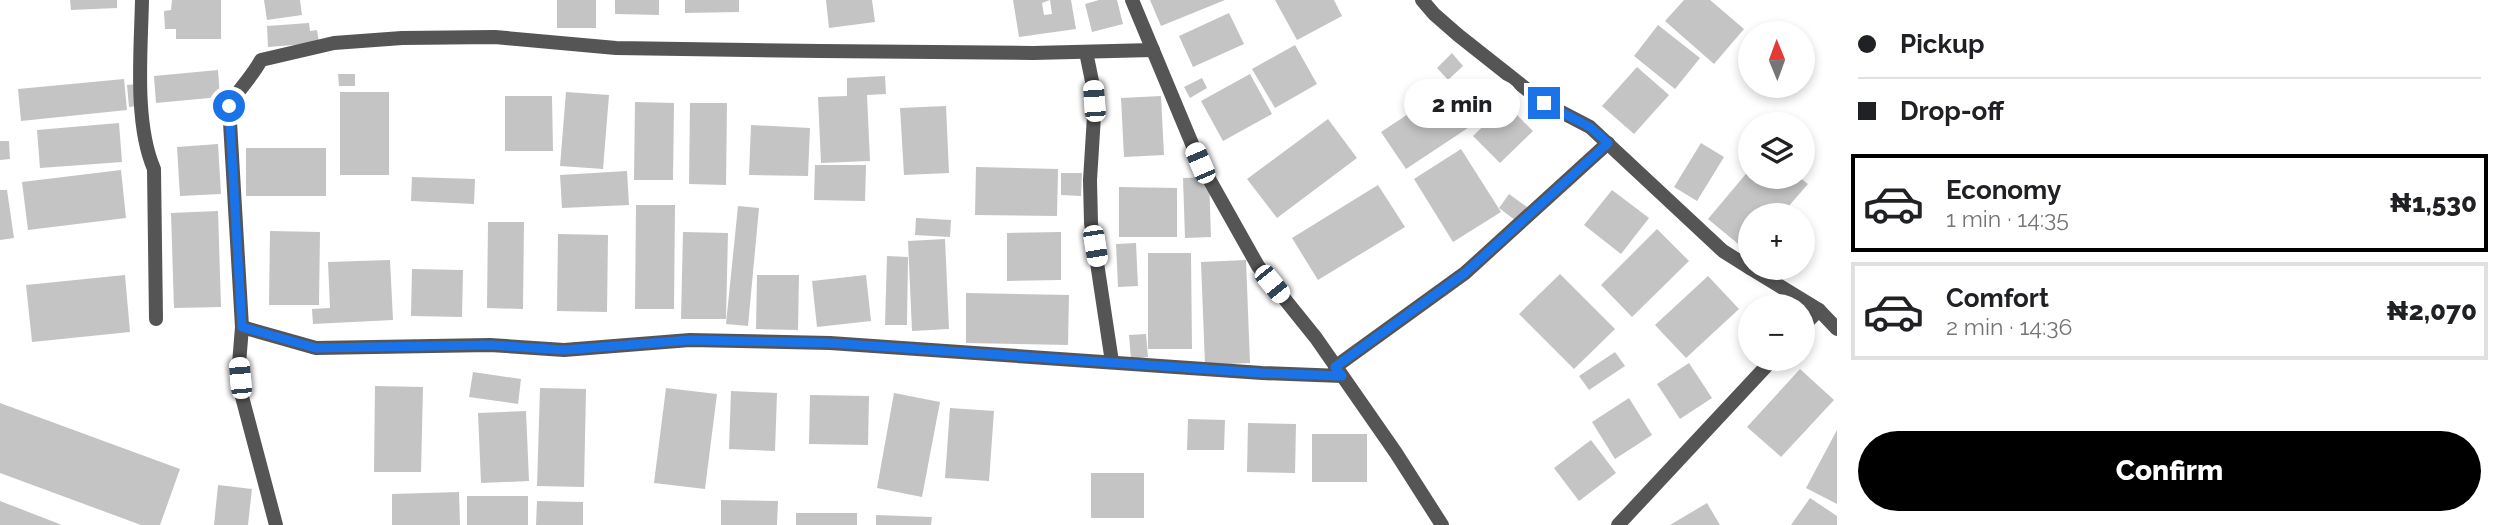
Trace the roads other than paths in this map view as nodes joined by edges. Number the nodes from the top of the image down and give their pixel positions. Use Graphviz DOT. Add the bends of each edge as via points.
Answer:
graph roads {
  1 [pos="142,0"];
  2 [pos="1132,0"];
  3 [pos="1422,0"];
  4 [pos="1153,50"];
  5 [pos="1086,52"];
  6 [pos="1608,143"];
  7 [pos="1738,260"];
  8 [pos="1770,280"];
  9 [pos="1819,310"];
  10 [pos="1815,314"];
  11 [pos="156,319"];
  12 [pos="242,327"];
  13 [pos="1837,328"];
  14 [pos="1112,362"];
  15 [pos="1339,371"];
  16 [pos="1762,371"];
  17 [pos="276,525"];
  18 [pos="1442,525"];
  19 [pos="1618,525"];
  1 -- 11 [label="street" via="141,95 147,153 154,169"];
  2 -- 4 [label="street"];
  3 -- 6 [label="street" via="1458,35 1544,103 1590,127"];
  4 -- 5 [label="street"];
  4 -- 15 [label="street" via="1200,163 1258,266"];
  5 -- 12 [label="street" via="629,48 495,37 334,43 261,60 229,106"];
  5 -- 14 [label="street" via="1094,116 1091,223"];
  6 -- 7 [label="street"];
  6 -- 15 [label="street" via="1465,273"];
  8 -- 9 [label="street"];
  9 -- 10 [label="street"];
  9 -- 13 [label="street"];
  12 -- 14 [label="street" via="316,348 476,345 564,350 690,340 802,342"];
  12 -- 17 [label="street" via="242,393"];
  14 -- 15 [label="street" via="1262,373"];
  15 -- 18 [label="street"];
  16 -- 19 [label="street"];
}
